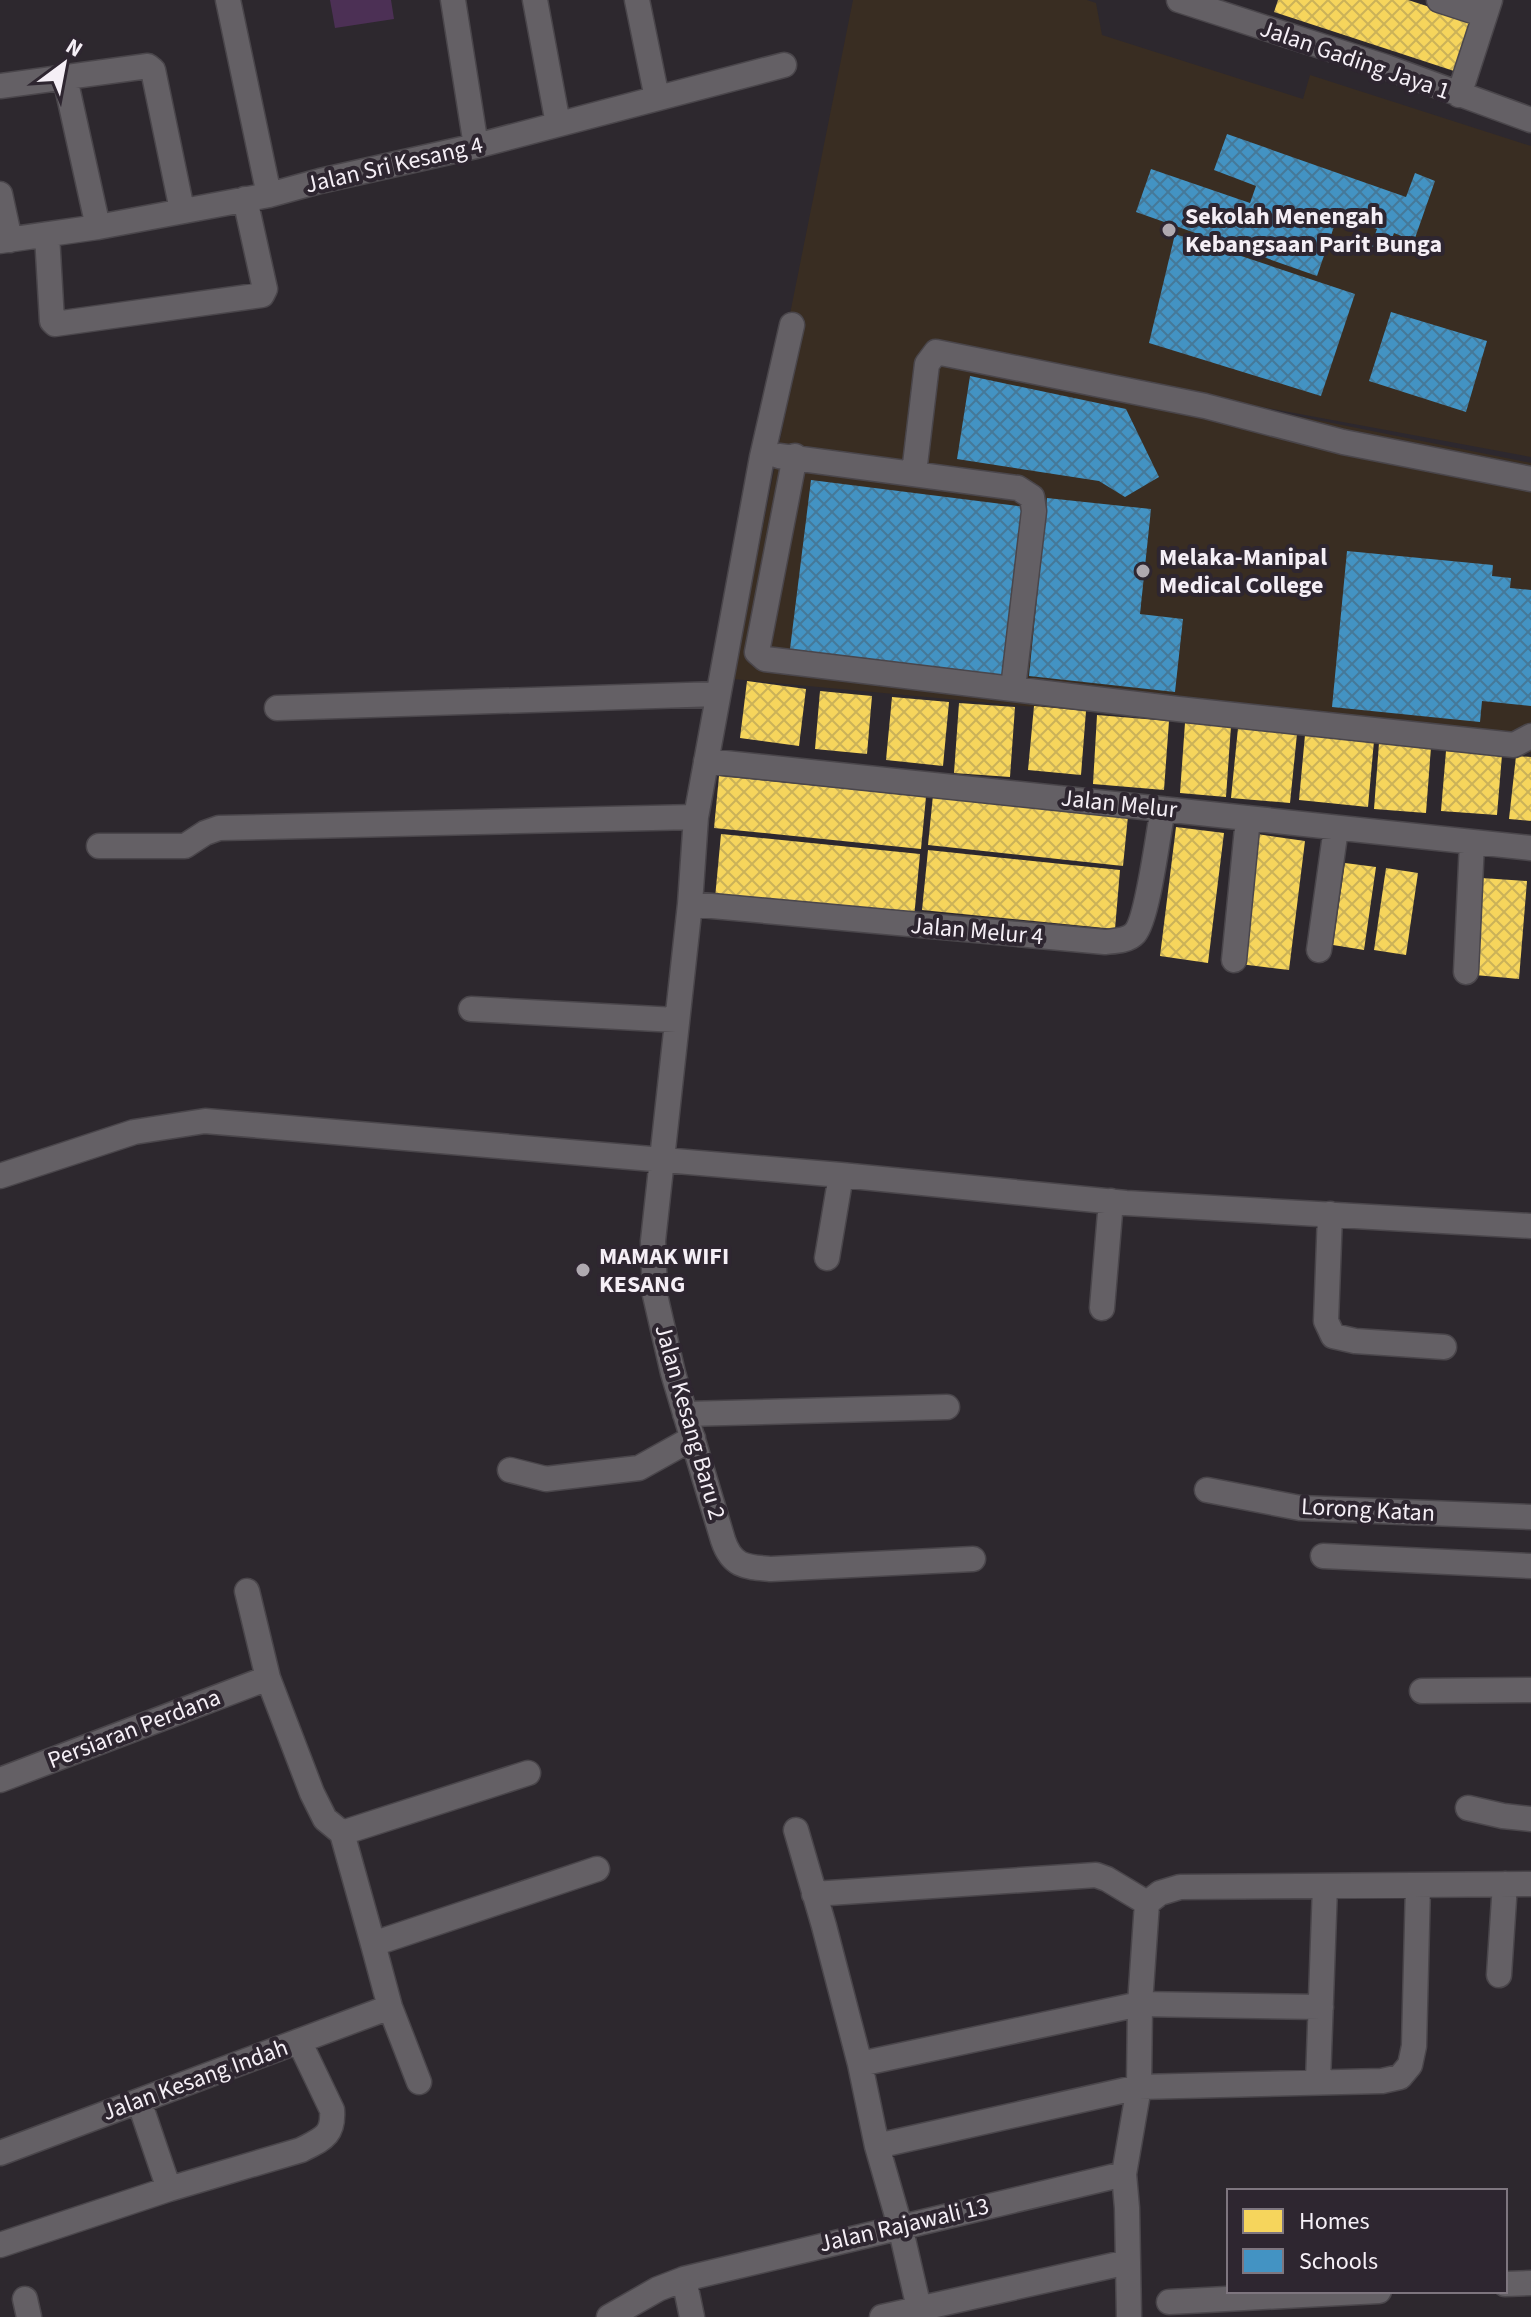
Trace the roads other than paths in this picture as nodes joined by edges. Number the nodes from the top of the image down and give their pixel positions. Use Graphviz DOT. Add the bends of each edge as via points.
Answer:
graph roads {
  1 [pos="228,0"];
  2 [pos="453,0"];
  3 [pos="535,0"];
  4 [pos="637,0"];
  5 [pos="1179,0"];
  6 [pos="1439,0"];
  7 [pos="1488,8"];
  8 [pos="1244,11"];
  9 [pos="784,65"];
  10 [pos="65,78"];
  11 [pos="0,86"];
  12 [pos="1459,95"];
  13 [pos="657,98"];
  14 [pos="1531,120"];
  15 [pos="558,124"];
  16 [pos="476,146"];
  17 [pos="0,194"];
  18 [pos="269,195"];
  19 [pos="245,199"];
  20 [pos="182,210"];
  21 [pos="98,227"];
  22 [pos="47,235"];
  23 [pos="5,240"];
  24 [pos="792,325"];
  25 [pos="795,456"];
  26 [pos="762,457"];
  27 [pos="914,473"];
  28 [pos="1531,479"];
  29 [pos="1013,688"];
  30 [pos="718,694"];
  31 [pos="277,708"];
  32 [pos="1531,736"];
  33 [pos="706,761"];
  34 [pos="1163,809"];
  35 [pos="696,817"];
  36 [pos="1248,818"];
  37 [pos="1336,828"];
  38 [pos="1472,842"];
  39 [pos="99,846"];
  40 [pos="1531,848"];
  41 [pos="690,904"];
  42 [pos="1319,950"];
  43 [pos="1234,960"];
  44 [pos="1466,972"];
  45 [pos="471,1009"];
  46 [pos="676,1020"];
  47 [pos="661,1160"];
  48 [pos="841,1175"];
  49 [pos="0,1176"];
  50 [pos="1111,1201"];
  51 [pos="1330,1214"];
  52 [pos="1531,1226"];
  53 [pos="827,1258"];
  54 [pos="1102,1308"];
  55 [pos="1444,1347"];
  56 [pos="947,1407"];
  57 [pos="685,1414"];
  58 [pos="693,1438"];
  59 [pos="510,1470"];
  60 [pos="1207,1490"];
  61 [pos="1531,1517"];
  62 [pos="1323,1556"];
  63 [pos="973,1559"];
  64 [pos="1531,1566"];
  65 [pos="247,1591"];
  66 [pos="268,1678"];
  67 [pos="1531,1690"];
  68 [pos="1422,1691"];
  69 [pos="528,1773"];
  70 [pos="0,1780"];
  71 [pos="1468,1808"];
  72 [pos="1531,1819"];
  73 [pos="796,1830"];
  74 [pos="342,1833"];
  75 [pos="597,1869"];
  76 [pos="1505,1884"];
  77 [pos="1531,1884"];
  78 [pos="1418,1885"];
  79 [pos="1325,1886"];
  80 [pos="814,1894"];
  81 [pos="1147,1903"];
  82 [pos="373,1944"];
  83 [pos="1499,1975"];
  84 [pos="1140,2004"];
  85 [pos="390,2007"];
  86 [pos="1321,2007"];
  87 [pos="299,2041"];
  88 [pos="860,2064"];
  89 [pos="419,2082"];
  90 [pos="1318,2082"];
  91 [pos="1139,2087"];
  92 [pos="139,2101"];
  93 [pos="877,2146"];
  94 [pos="0,2153"];
  95 [pos="1124,2174"];
  96 [pos="169,2189"];
  97 [pos="900,2226"];
  98 [pos="0,2245"];
  99 [pos="1128,2262"];
  100 [pos="684,2279"];
  101 [pos="1531,2283"];
  102 [pos="1507,2284"];
  103 [pos="1341,2293"];
  104 [pos="1169,2302"];
  105 [pos="920,2313"];
  106 [pos="609,2317"];
  107 [pos="692,2317"];
  108 [pos="882,2317"];
  109 [pos="1129,2317"];
  1 -- 18 [label="street"];
  2 -- 16 [label="street"];
  3 -- 15 [label="street"];
  4 -- 13 [label="street"];
  5 -- 8 [label="street, Jalan Gading Jaya 1"];
  6 -- 7 [label="street"];
  7 -- 12 [label="street"];
  8 -- 12 [label="street, Jalan Gading Jaya 1"];
  9 -- 13 [label="street, Jalan Sri Kesang 4"];
  10 -- 11 [label="street"];
  10 -- 20 [label="street" via="151,68"];
  10 -- 21 [label="street"];
  12 -- 14 [label="street, Jalan Gading Jaya 1"];
  13 -- 15 [label="street, Jalan Sri Kesang 4"];
  15 -- 16 [label="street, Jalan Sri Kesang 4"];
  16 -- 18 [label="street, Jalan Sri Kesang 4"];
  17 -- 23 [label="street"];
  18 -- 19 [label="street, Jalan Sri Kesang 4"];
  19 -- 20 [label="street, Jalan Sri Kesang 4"];
  19 -- 22 [label="street" via="265,289 262,295 55,324"];
  20 -- 21 [label="street, Jalan Sri Kesang 4"];
  21 -- 22 [label="street, Jalan Sri Kesang 4"];
  22 -- 23 [label="street, Jalan Sri Kesang 4"];
  24 -- 26 [label="street"];
  25 -- 26 [label="street"];
  25 -- 27 [label="street"];
  25 -- 29 [label="street" via="760,656"];
  26 -- 30 [label="street"];
  27 -- 28 [label="street" via="927,364 936,352"];
  27 -- 29 [label="street" via="1018,488 1032,497"];
  29 -- 32 [label="street" via="1514,745"];
  30 -- 31 [label="street"];
  30 -- 33 [label="street"];
  33 -- 34 [label="street, Jalan Melur"];
  33 -- 35 [label="street"];
  34 -- 36 [label="street, Jalan Melur"];
  34 -- 41 [label="street, Jalan Melur 4" via="1142,917 1135,933 1125,939 1076,940"];
  35 -- 39 [label="street" via="219,828 185,846"];
  35 -- 41 [label="street"];
  36 -- 37 [label="street, Jalan Melur"];
  36 -- 43 [label="street"];
  37 -- 38 [label="street, Jalan Melur"];
  37 -- 42 [label="street"];
  38 -- 40 [label="street, Jalan Melur"];
  38 -- 44 [label="street"];
  41 -- 46 [label="street"];
  45 -- 46 [label="street"];
  46 -- 47 [label="street"];
  47 -- 48 [label="street"];
  47 -- 49 [label="street" via="205,1121 134,1132"];
  47 -- 57 [label="street, Jalan Kesang Baru 2" via="653,1241 655,1295"];
  48 -- 50 [label="street"];
  48 -- 53 [label="street"];
  50 -- 51 [label="street"];
  50 -- 54 [label="street"];
  51 -- 52 [label="street"];
  51 -- 55 [label="street" via="1326,1321 1333,1336"];
  56 -- 57 [label="street"];
  57 -- 58 [label="street, Jalan Kesang Baru 2"];
  58 -- 59 [label="street" via="639,1468 546,1479"];
  58 -- 63 [label="street, Jalan Kesang Baru 2" via="727,1553 742,1566"];
  60 -- 61 [label="street, Lorong Katan" via="1300,1508"];
  62 -- 64 [label="street"];
  65 -- 66 [label="street"];
  66 -- 70 [label="street, Persiaran Perdana"];
  66 -- 74 [label="street" via="312,1793 325,1819"];
  67 -- 68 [label="street"];
  69 -- 74 [label="street"];
  71 -- 72 [label="street"];
  73 -- 80 [label="street"];
  74 -- 82 [label="street"];
  75 -- 82 [label="street"];
  76 -- 77 [label="street"];
  76 -- 78 [label="street"];
  76 -- 83 [label="street"];
  78 -- 79 [label="street"];
  78 -- 90 [label="street" via="1410,2065 1391,2079"];
  79 -- 81 [label="street" via="1180,1887"];
  79 -- 86 [label="street"];
  80 -- 81 [label="street" via="1096,1875"];
  80 -- 88 [label="street"];
  81 -- 84 [label="street"];
  82 -- 85 [label="street"];
  84 -- 86 [label="street"];
  84 -- 88 [label="street"];
  84 -- 91 [label="street"];
  85 -- 87 [label="street, Jalan Kesang Indah"];
  85 -- 89 [label="street"];
  86 -- 90 [label="street"];
  87 -- 92 [label="street, Jalan Kesang Indah"];
  87 -- 96 [label="street" via="332,2110 330,2133 301,2150"];
  88 -- 93 [label="street"];
  90 -- 91 [label="street"];
  91 -- 93 [label="street"];
  91 -- 95 [label="street"];
  92 -- 94 [label="street, Jalan Kesang Indah"];
  92 -- 96 [label="street"];
  93 -- 97 [label="street"];
  95 -- 97 [label="street, Jalan Rajawali 13"];
  95 -- 99 [label="street"];
  96 -- 98 [label="street"];
  97 -- 100 [label="street, Jalan Rajawali 13"];
  97 -- 105 [label="street"];
  99 -- 105 [label="street"];
  99 -- 109 [label="street"];
  100 -- 106 [label="street, Jalan Rajawali 13"];
  100 -- 107 [label="street"];
  101 -- 102 [label="street"];
  103 -- 104 [label="street"];
  105 -- 108 [label="street"];
}
